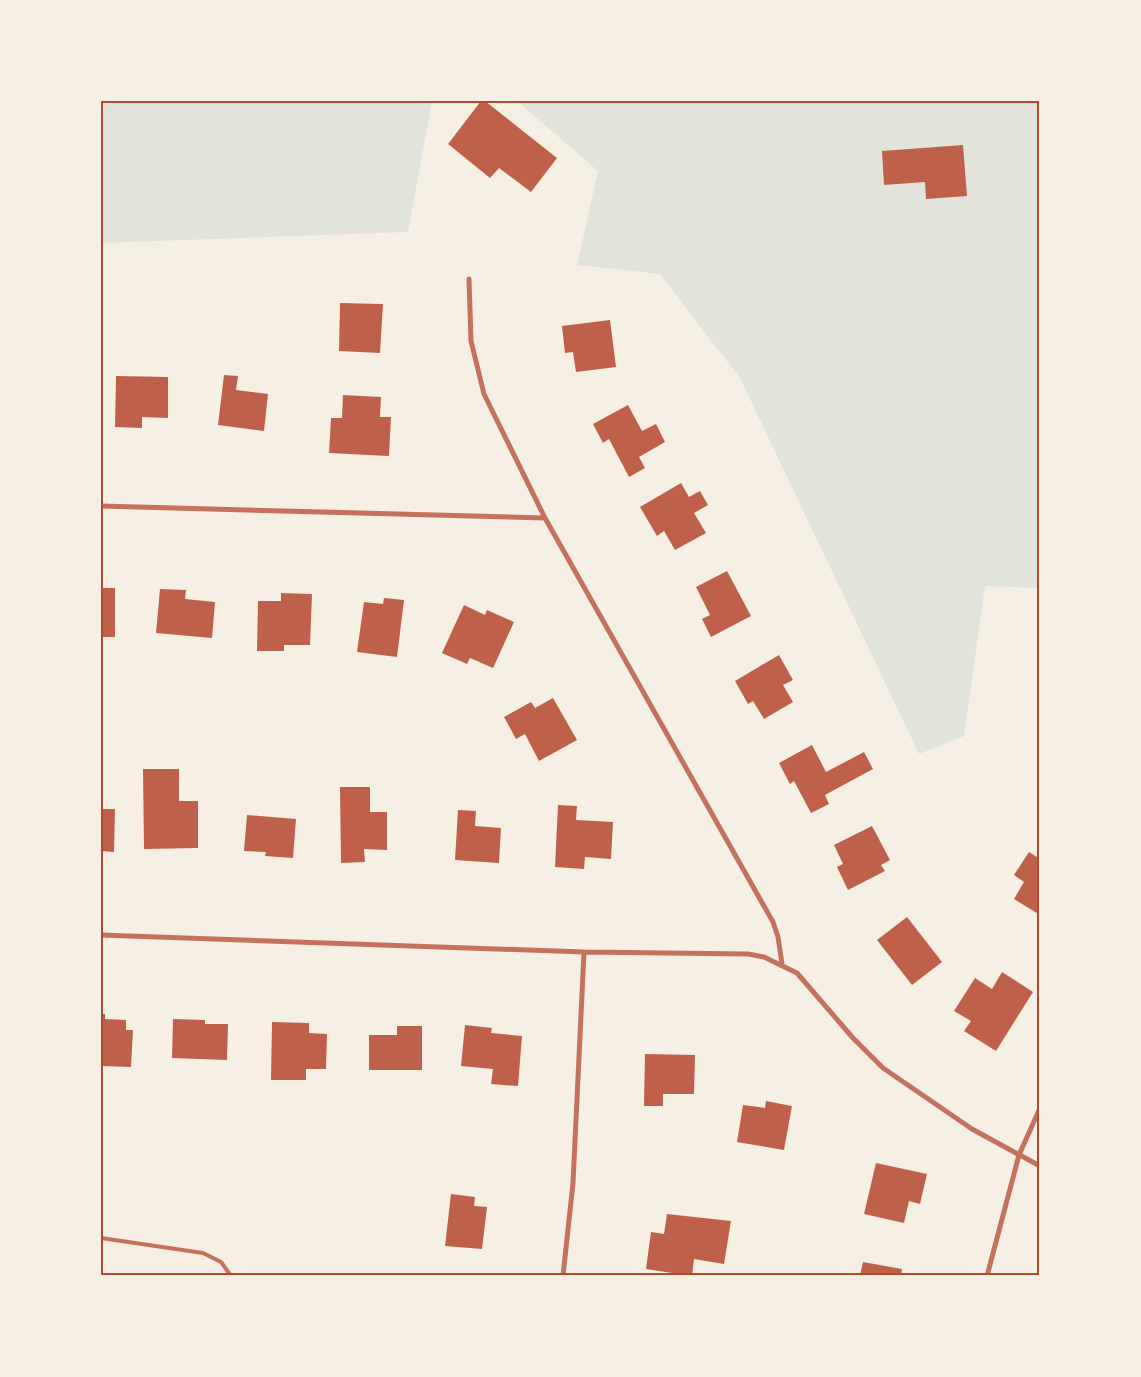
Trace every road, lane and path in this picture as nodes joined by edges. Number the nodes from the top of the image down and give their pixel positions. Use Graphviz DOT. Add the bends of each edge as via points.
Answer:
graph roads {
  1 [pos="469,279"];
  2 [pos="101,506"];
  3 [pos="545,518"];
  4 [pos="101,935"];
  5 [pos="584,952"];
  6 [pos="782,964"];
  7 [pos="1040,1108"];
  8 [pos="1019,1155"];
  9 [pos="1040,1166"];
  10 [pos="101,1238"];
  11 [pos="231,1276"];
  12 [pos="562,1276"];
  13 [pos="987,1276"];
  1 -- 3 [label="street" via="470,341 484,394"];
  2 -- 3 [label="street"];
  3 -- 6 [label="street" via="773,922"];
  4 -- 5 [label="street"];
  5 -- 6 [label="street" via="748,954"];
  5 -- 12 [label="street" via="573,1183"];
  6 -- 8 [label="street" via="809,985 883,1068 972,1129"];
  7 -- 8 [label="street"];
  8 -- 9 [label="street"];
  8 -- 13 [label="street"];
  10 -- 11 [label="lane" via="203,1253 221,1262"];
}
